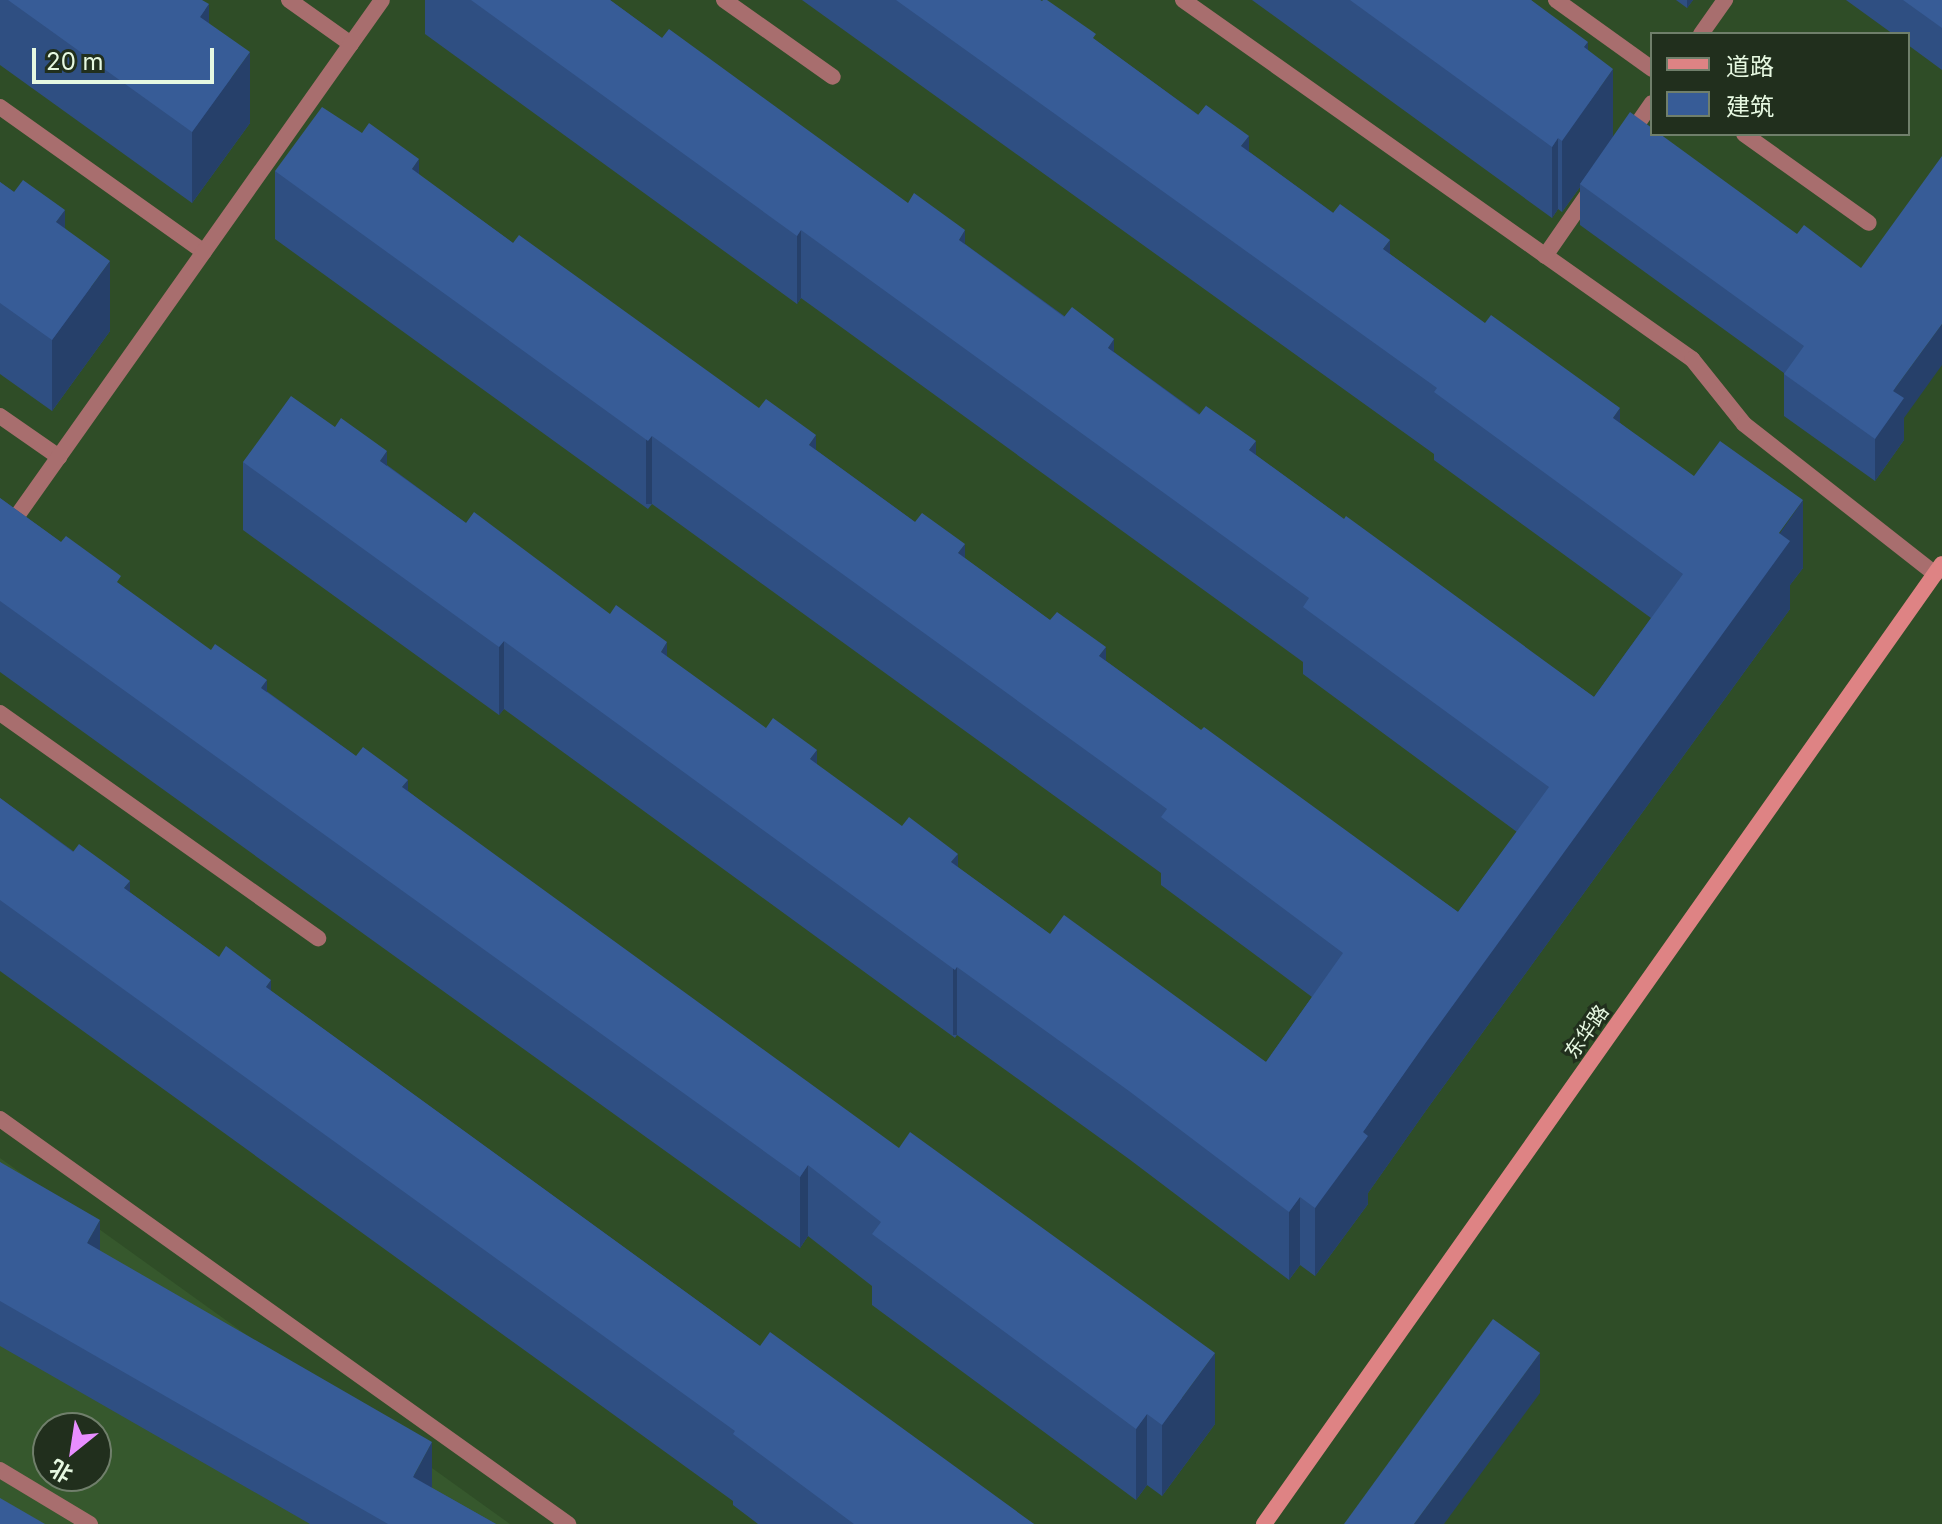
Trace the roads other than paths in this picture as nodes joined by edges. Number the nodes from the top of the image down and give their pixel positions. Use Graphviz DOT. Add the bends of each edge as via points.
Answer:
graph roads {
  1 [pos="289,0"];
  2 [pos="382,0"];
  3 [pos="724,0"];
  4 [pos="1183,0"];
  5 [pos="1556,0"];
  6 [pos="1725,0"];
  7 [pos="1702,32"];
  8 [pos="351,44"];
  9 [pos="1650,68"];
  10 [pos="833,77"];
  11 [pos="1650,106"];
  12 [pos="0,107"];
  13 [pos="1747,136"];
  14 [pos="1616,154"];
  15 [pos="1598,179"];
  16 [pos="1869,223"];
  17 [pos="204,252"];
  18 [pos="1545,256"];
  19 [pos="0,416"];
  20 [pos="59,457"];
  21 [pos="0,540"];
  22 [pos="1938,569"];
  23 [pos="0,713"];
  24 [pos="318,938"];
  25 [pos="0,1119"];
  26 [pos="0,1470"];
  27 [pos="90,1524"];
  28 [pos="568,1524"];
  29 [pos="1264,1524"];
  1 -- 8 [label="street"];
  2 -- 8 [label="street"];
  3 -- 10 [label="street"];
  4 -- 18 [label="street"];
  5 -- 9 [label="street"];
  6 -- 7 [label="street"];
  8 -- 17 [label="street"];
  11 -- 14 [label="street"];
  12 -- 17 [label="street"];
  13 -- 16 [label="street"];
  15 -- 18 [label="street"];
  17 -- 20 [label="street"];
  18 -- 22 [label="street" via="1692,359 1744,424"];
  19 -- 20 [label="street"];
  20 -- 21 [label="street"];
  22 -- 29 [label="street, 东华路"];
  23 -- 24 [label="street"];
  25 -- 28 [label="street"];
  26 -- 27 [label="street"];
}
